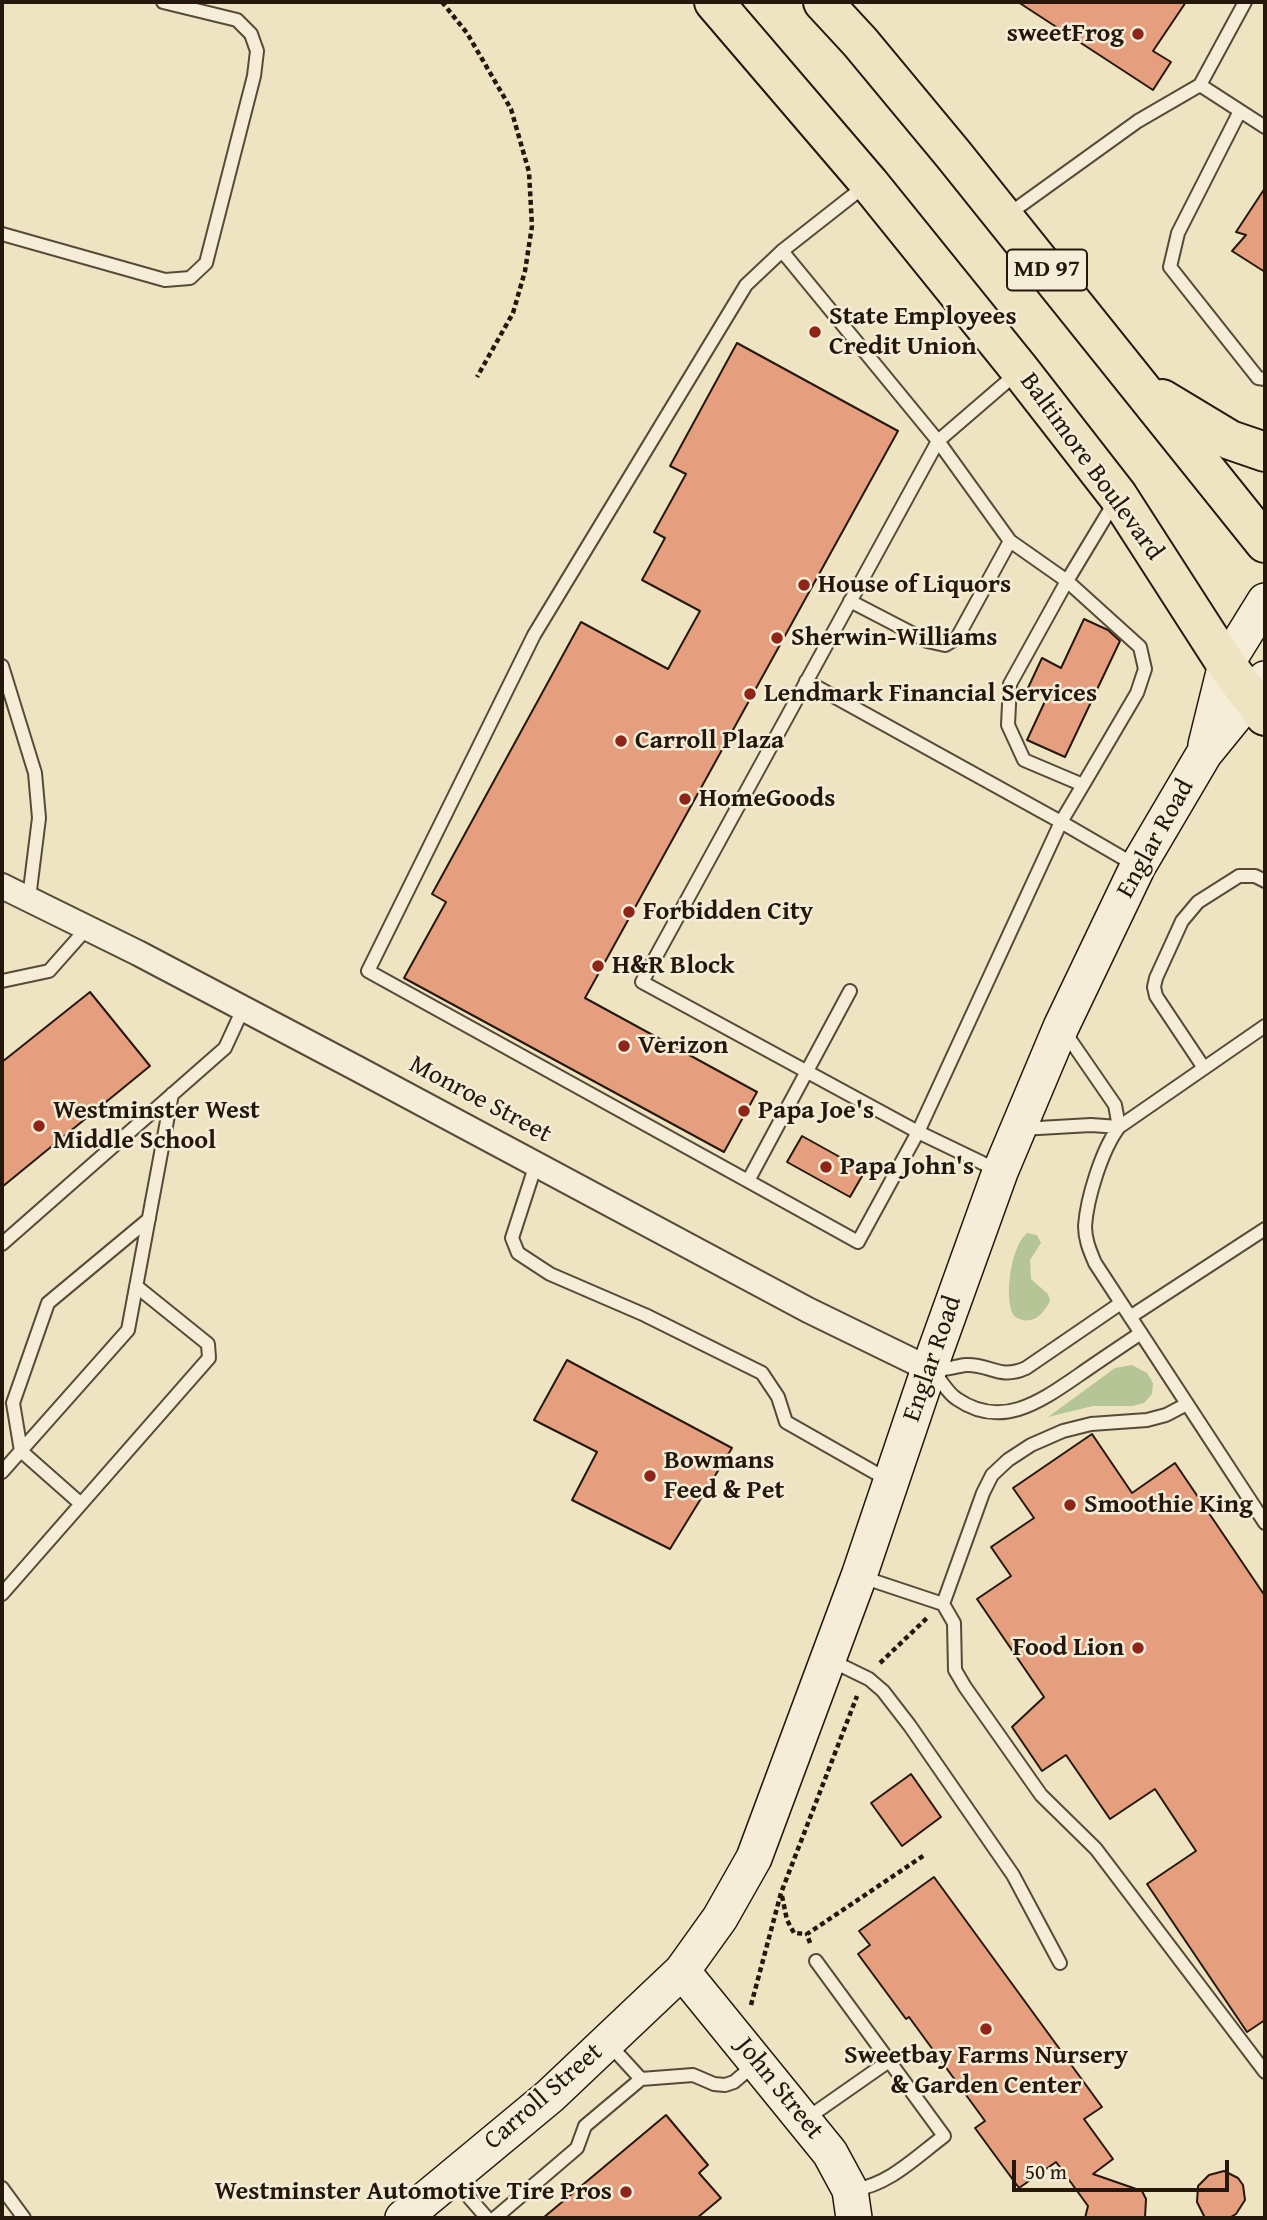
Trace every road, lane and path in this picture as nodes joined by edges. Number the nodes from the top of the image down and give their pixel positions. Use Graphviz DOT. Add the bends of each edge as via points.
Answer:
graph roads {
  1 [pos="163,2"];
  2 [pos="442,2"];
  3 [pos="714,2"];
  4 [pos="823,2"];
  5 [pos="1245,2"];
  6 [pos="1200,85"];
  7 [pos="1240,111"];
  8 [pos="1265,127"];
  9 [pos="869,183"];
  10 [pos="1005,218"];
  11 [pos="2,234"];
  12 [pos="782,251"];
  13 [pos="1114,354"];
  14 [pos="1020,370"];
  15 [pos="477,377"];
  16 [pos="1265,379"];
  17 [pos="937,441"];
  18 [pos="1265,452"];
  19 [pos="1118,496"];
  20 [pos="1010,541"];
  21 [pos="1265,543"];
  22 [pos="1067,581"];
  23 [pos="850,601"];
  24 [pos="1265,601"];
  25 [pos="1226,664"];
  26 [pos="2,666"];
  27 [pos="806,681"];
  28 [pos="1261,698"];
  29 [pos="1204,754"];
  30 [pos="1083,785"];
  31 [pos="1061,822"];
  32 [pos="1138,866"];
  33 [pos="1265,881"];
  34 [pos="2,886"];
  35 [pos="29,898"];
  36 [pos="88,928"];
  37 [pos="2,981"];
  38 [pos="850,991"];
  39 [pos="243,1009"];
  40 [pos="1265,1026"];
  41 [pos="1061,1027"];
  42 [pos="1204,1068"];
  43 [pos="806,1072"];
  44 [pos="172,1094"];
  45 [pos="1119,1126"];
  46 [pos="1017,1129"];
  47 [pos="918,1132"];
  48 [pos="536,1164"];
  49 [pos="1000,1172"];
  50 [pos="748,1181"];
  51 [pos="149,1219"];
  52 [pos="1265,1229"];
  53 [pos="2,1244"];
  54 [pos="136,1286"];
  55 [pos="1121,1303"];
  56 [pos="1130,1317"];
  57 [pos="1141,1333"];
  58 [pos="929,1368"];
  59 [pos="1187,1404"];
  60 [pos="21,1451"];
  61 [pos="2,1472"];
  62 [pos="891,1482"];
  63 [pos="81,1504"];
  64 [pos="1265,1523"];
  65 [pos="859,1576"];
  66 [pos="2,1594"];
  67 [pos="943,1604"];
  68 [pos="920,1624"];
  69 [pos="827,1659"];
  70 [pos="880,1663"];
  71 [pos="854,1700"];
  72 [pos="926,1854"];
  73 [pos="781,1893"];
  74 [pos="807,1934"];
  75 [pos="816,1961"];
  76 [pos="1060,1963"];
  77 [pos="682,1972"];
  78 [pos="752,2003"];
  79 [pos="607,2042"];
  80 [pos="889,2061"];
  81 [pos="757,2063"];
  82 [pos="1265,2072"];
  83 [pos="641,2079"];
  84 [pos="804,2121"];
  85 [pos="452,2178"];
  86 [pos="2,2188"];
  87 [pos="852,2204"];
  88 [pos="24,2218"];
  89 [pos="403,2218"];
  90 [pos="487,2218"];
  91 [pos="495,2218"];
  1 -- 11 [label="lane" via="237,20 251,34 257,51 206,263 190,278 165,281"];
  2 -- 15 [label="path" via="467,33 511,109 529,172 532,226 525,271 513,313"];
  3 -- 9 [label="highway, Baltimore Boulevard"];
  4 -- 10 [label="highway, MD 97"];
  5 -- 6 [label="lane"];
  6 -- 7 [label="lane"];
  6 -- 10 [label="lane" via="1138,121"];
  7 -- 8 [label="lane"];
  7 -- 16 [label="lane" via="1178,233 1170,267 1258,379"];
  9 -- 12 [label="lane"];
  9 -- 14 [label="highway, Baltimore Boulevard"];
  10 -- 13 [label="highway, MD 97"];
  12 -- 17 [label="lane"];
  12 -- 50 [label="lane" via="746,285 534,635 368,971"];
  13 -- 18 [label="highway" via="1159,397 1230,440"];
  13 -- 21 [label="highway, MD 97"];
  14 -- 17 [label="lane"];
  14 -- 19 [label="highway, Baltimore Boulevard"];
  17 -- 20 [label="lane"];
  17 -- 23 [label="lane"];
  19 -- 22 [label="lane"];
  19 -- 25 [label="highway, Baltimore Boulevard"];
  20 -- 22 [label="lane"];
  20 -- 23 [label="lane" via="957,638 945,645 927,641"];
  22 -- 30 [label="lane" via="1140,647 1145,669 1137,693"];
  22 -- 30 [label="lane" via="1010,684 1008,725 1024,760"];
  23 -- 27 [label="lane"];
  24 -- 25 [label="street, Englar Road"];
  25 -- 28 [label="highway, Baltimore Boulevard"];
  25 -- 29 [label="street, Englar Road"];
  26 -- 35 [label="lane" via="35,773 39,818"];
  27 -- 31 [label="lane"];
  27 -- 43 [label="lane" via="642,982"];
  28 -- 29 [label="street, Englar Road"];
  29 -- 32 [label="street, Englar Road"];
  30 -- 31 [label="lane"];
  31 -- 32 [label="lane"];
  31 -- 47 [label="lane"];
  32 -- 41 [label="street, Englar Road"];
  33 -- 42 [label="lane" via="1239,876 1198,902 1182,921 1156,978 1156,996"];
  34 -- 35 [label="street, Monroe Street"];
  35 -- 36 [label="street, Monroe Street"];
  36 -- 37 [label="lane" via="49,971"];
  36 -- 39 [label="street, Monroe Street"];
  38 -- 43 [label="lane"];
  39 -- 44 [label="lane" via="225,1048"];
  39 -- 48 [label="street, Monroe Street"];
  40 -- 42 [label="lane"];
  41 -- 45 [label="lane" via="1115,1105"];
  41 -- 46 [label="street, Englar Road"];
  42 -- 45 [label="lane"];
  43 -- 47 [label="lane"];
  43 -- 50 [label="lane"];
  44 -- 51 [label="lane"];
  44 -- 53 [label="lane"];
  45 -- 46 [label="lane"];
  45 -- 55 [label="lane" via="1108,1144 1085,1227 1095,1263"];
  46 -- 49 [label="street, Englar Road"];
  47 -- 49 [label="lane"];
  47 -- 50 [label="lane" via="858,1242"];
  48 -- 58 [label="street, Monroe Street" via="808,1310"];
  48 -- 62 [label="lane" via="512,1238 518,1253 550,1274 762,1373 778,1397 786,1422"];
  49 -- 58 [label="street, Englar Road"];
  51 -- 54 [label="lane"];
  51 -- 60 [label="lane" via="48,1303 13,1403"];
  52 -- 56 [label="lane"];
  54 -- 60 [label="lane" via="128,1331"];
  54 -- 63 [label="lane" via="208,1344 209,1358"];
  55 -- 56 [label="lane"];
  55 -- 58 [label="lane" via="1015,1373 966,1365"];
  56 -- 57 [label="lane"];
  57 -- 58 [label="lane" via="1052,1393 1009,1412 964,1403 950,1394"];
  57 -- 59 [label="lane"];
  58 -- 62 [label="street, Englar Road"];
  59 -- 64 [label="lane"];
  59 -- 67 [label="lane" via="1147,1420 1063,1431 1008,1460 992,1475 983,1493"];
  60 -- 61 [label="lane"];
  60 -- 63 [label="lane"];
  62 -- 65 [label="street, Englar Road"];
  63 -- 66 [label="lane"];
  65 -- 67 [label="lane"];
  65 -- 69 [label="street, Englar Road"];
  67 -- 82 [label="lane" via="954,1623 956,1670 965,1688 1041,1795 1096,1849"];
  68 -- 70 [label="path"];
  69 -- 76 [label="lane" via="869,1679 904,1717 1013,1875"];
  69 -- 77 [label="street, Englar Road" via="754,1857 720,1919"];
  71 -- 73 [label="path"];
  72 -- 74 [label="path"];
  73 -- 74 [label="path" via="794,1933"];
  73 -- 78 [label="path"];
  74 -- 75 [label="path"];
  75 -- 80 [label="lane"];
  77 -- 79 [label="street, Carroll Street"];
  77 -- 81 [label="street, John Street"];
  79 -- 83 [label="lane"];
  79 -- 85 [label="street, Carroll Street"];
  80 -- 84 [label="lane"];
  80 -- 87 [label="lane" via="944,2136 869,2187"];
  81 -- 83 [label="lane" via="725,2085 694,2075"];
  81 -- 84 [label="street, John Street"];
  83 -- 91 [label="lane" via="585,2126 577,2148"];
  84 -- 87 [label="street, John Street" via="830,2153"];
  85 -- 89 [label="street, Carroll Street"];
  85 -- 90 [label="lane"];
  86 -- 88 [label="lane"];
}
